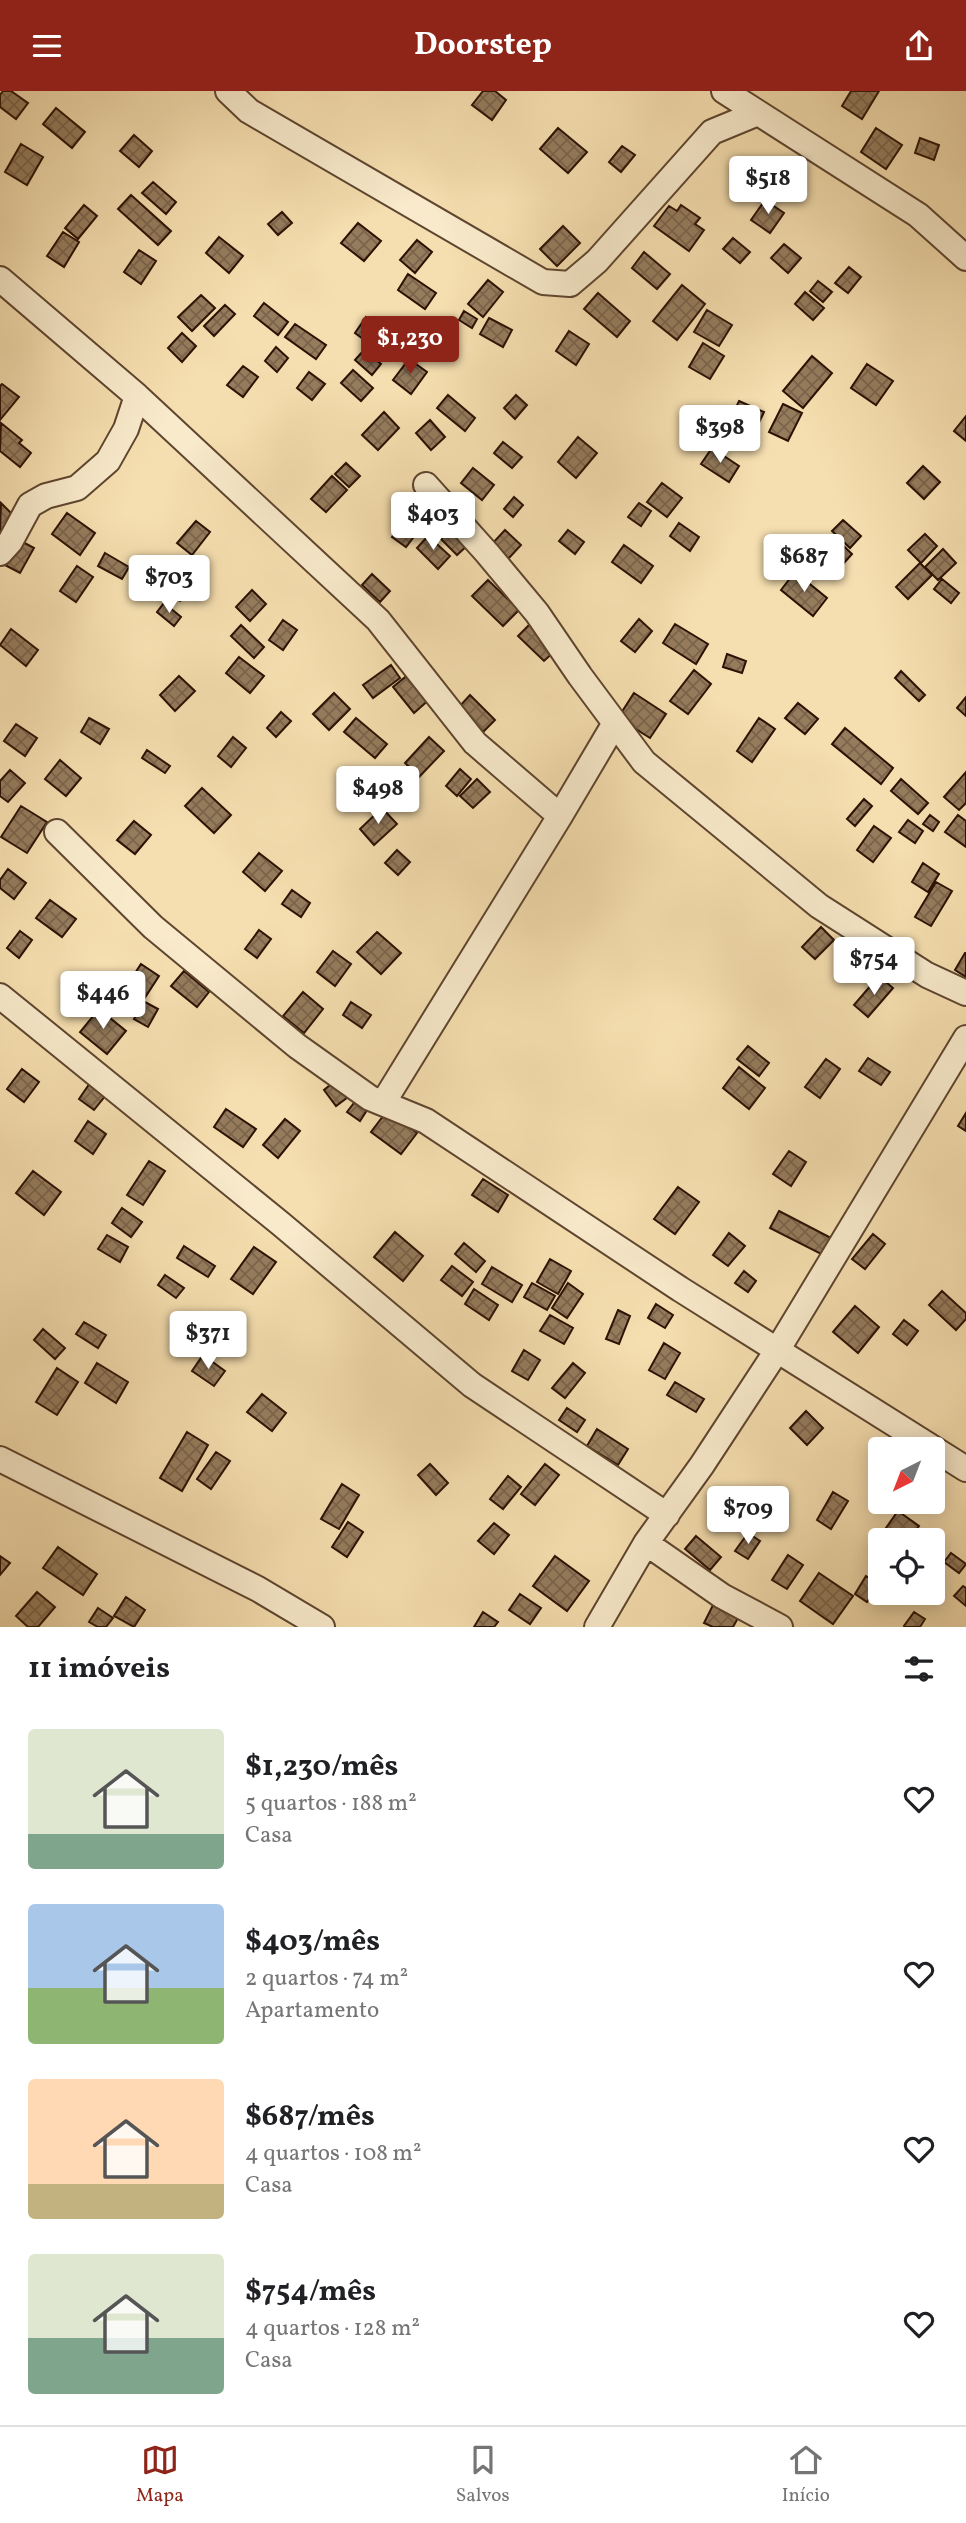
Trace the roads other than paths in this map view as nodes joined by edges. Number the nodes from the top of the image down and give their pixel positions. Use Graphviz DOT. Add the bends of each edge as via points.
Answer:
graph roads {
  1 [pos="228,91"];
  2 [pos="724,91"];
  3 [pos="758,113"];
  4 [pos="966,258"];
  5 [pos="0,279"];
  6 [pos="137,396"];
  7 [pos="426,485"];
  8 [pos="0,554"];
  9 [pos="615,723"];
  10 [pos="561,816"];
  11 [pos="57,832"];
  12 [pos="966,993"];
  13 [pos="0,996"];
  14 [pos="966,1038"];
  15 [pos="383,1103"];
  16 [pos="778,1349"];
  17 [pos="0,1459"];
  18 [pos="966,1469"];
  19 [pos="667,1515"];
  20 [pos="646,1543"];
  21 [pos="322,1627"];
  22 [pos="597,1627"];
  23 [pos="780,1627"];
  1 -- 3 [label="street" via="249,111 543,282 570,284 597,261 712,132"];
  2 -- 3 [label="street"];
  3 -- 4 [label="street" via="918,215"];
  5 -- 6 [label="street"];
  6 -- 8 [label="street" via="108,461 77,488 30,505"];
  6 -- 10 [label="street" via="378,621 475,743"];
  7 -- 9 [label="street" via="537,614"];
  9 -- 10 [label="street"];
  9 -- 12 [label="street" via="644,762 820,906 927,975"];
  10 -- 15 [label="street"];
  11 -- 15 [label="street" via="153,927 297,1046"];
  13 -- 19 [label="street" via="472,1385"];
  14 -- 16 [label="street"];
  15 -- 16 [label="street" via="426,1121"];
  16 -- 18 [label="street"];
  16 -- 19 [label="street"];
  17 -- 21 [label="street" via="258,1589"];
  19 -- 20 [label="street"];
  20 -- 22 [label="street"];
  20 -- 23 [label="street" via="722,1596"];
}
